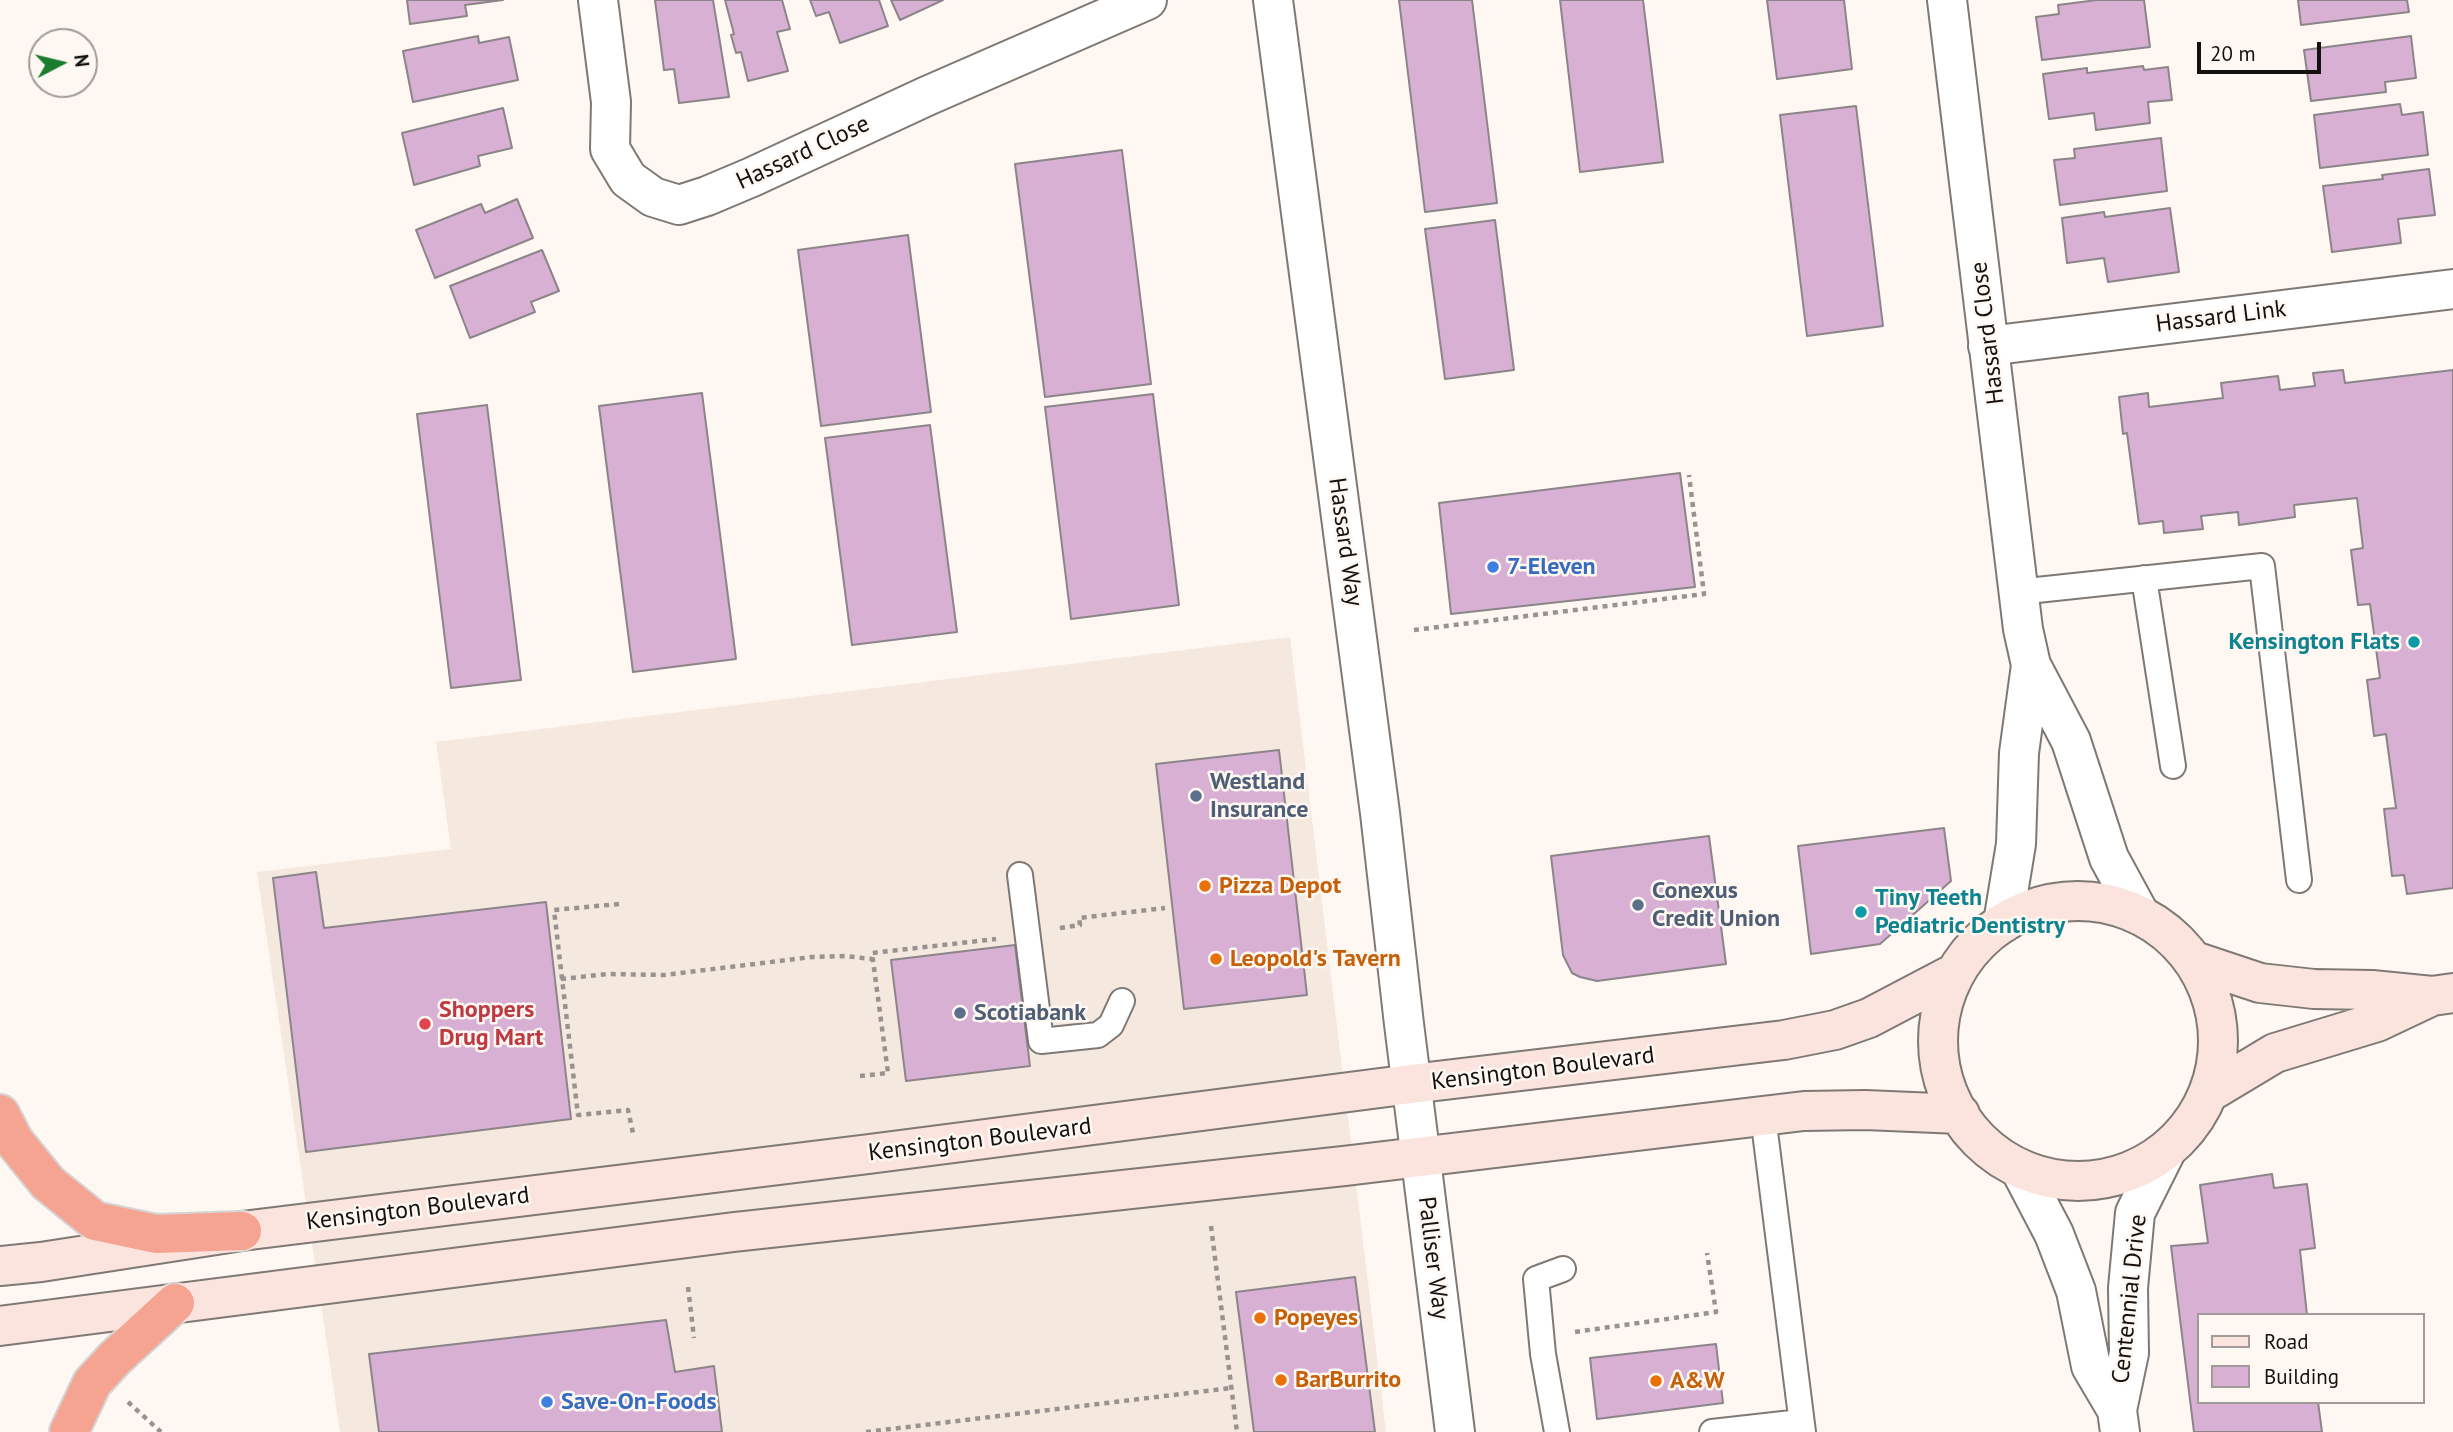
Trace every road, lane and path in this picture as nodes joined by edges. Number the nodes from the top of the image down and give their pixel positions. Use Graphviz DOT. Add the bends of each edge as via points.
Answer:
graph roads {
  1 [pos="598,0"];
  2 [pos="1147,0"];
  3 [pos="1273,0"];
  4 [pos="1947,0"];
  5 [pos="2453,289"];
  6 [pos="1988,346"];
  7 [pos="1689,475"];
  8 [pos="2144,578"];
  9 [pos="2018,592"];
  10 [pos="1414,630"];
  11 [pos="2031,665"];
  12 [pos="2173,766"];
  13 [pos="1020,875"];
  14 [pos="2300,880"];
  15 [pos="619,904"];
  16 [pos="1165,908"];
  17 [pos="2140,915"];
  18 [pos="2003,923"];
  19 [pos="1027,931"];
  20 [pos="872,960"];
  21 [pos="2194,961"];
  22 [pos="1949,976"];
  23 [pos="561,979"];
  24 [pos="2442,995"];
  25 [pos="1122,1001"];
  26 [pos="860,1076"];
  27 [pos="1411,1084"];
  28 [pos="2210,1091"];
  29 [pos="0,1114"];
  30 [pos="1960,1114"];
  31 [pos="1763,1116"];
  32 [pos="633,1133"];
  33 [pos="2165,1153"];
  34 [pos="1420,1156"];
  35 [pos="2021,1171"];
  36 [pos="1211,1226"];
  37 [pos="242,1231"];
  38 [pos="1707,1253"];
  39 [pos="0,1266"];
  40 [pos="1563,1269"];
  41 [pos="688,1287"];
  42 [pos="176,1303"];
  43 [pos="0,1326"];
  44 [pos="1562,1334"];
  45 [pos="694,1338"];
  46 [pos="1231,1388"];
  47 [pos="2119,1421"];
  48 [pos="1802,1427"];
  49 [pos="69,1432"];
  50 [pos="866,1432"];
  51 [pos="1237,1432"];
  52 [pos="1455,1432"];
  53 [pos="1557,1432"];
  54 [pos="1712,1432"];
  1 -- 2 [label="street, Hassard Close" via="611,102 610,149 628,178 653,197 679,205 752,177"];
  3 -- 27 [label="street, Hassard Way" via="1381,813"];
  4 -- 6 [label="street, Hassard Close"];
  5 -- 6 [label="street, Hassard Link"];
  6 -- 9 [label="street, Hassard Close"];
  7 -- 10 [label="path" via="1704,594"];
  8 -- 9 [label="lane"];
  8 -- 12 [label="lane"];
  8 -- 14 [label="lane" via="2262,566"];
  9 -- 11 [label="street, Hassard Close"];
  11 -- 17 [label="street, Hassard Close" via="2071,741 2109,858"];
  11 -- 18 [label="street, Hassard Close" via="2019,753 2016,844"];
  13 -- 19 [label="lane"];
  15 -- 23 [label="path" via="554,910"];
  16 -- 19 [label="path" via="1079,918 1080,925"];
  17 -- 18 [label="main road" via="2106,904 2070,901 2036,908"];
  17 -- 21 [label="main road" via="2169,935"];
  18 -- 22 [label="main road"];
  19 -- 20 [label="path" via="1003,934 1004,938 872,953"];
  19 -- 25 [label="lane" via="1041,1041 1098,1035 1111,1026"];
  20 -- 23 [label="path" via="812,957 664,975"];
  20 -- 26 [label="path" via="888,1073"];
  21 -- 24 [label="main road" via="2260,983"];
  21 -- 28 [label="main road" via="2213,1002 2219,1047"];
  22 -- 27 [label="main road, Kensington Boulevard" via="1876,1015 1822,1033"];
  22 -- 30 [label="main road" via="1938,1029 1943,1077"];
  23 -- 32 [label="path" via="578,1115 628,1110"];
  24 -- 28 [label="main road" via="2377,1022 2275,1053"];
  27 -- 34 [label="street, Palliser Way"];
  27 -- 37 [label="main road, Kensington Boulevard"];
  28 -- 33 [label="main road" via="2192,1125"];
  29 -- 37 [label="highway" via="14,1141 48,1183 95,1221 156,1234"];
  30 -- 31 [label="main road" via="1865,1110"];
  30 -- 35 [label="main road" via="1988,1150"];
  31 -- 34 [label="main road"];
  31 -- 48 [label="lane"];
  33 -- 35 [label="main road" via="2121,1176 2083,1181"];
  33 -- 47 [label="street, Centennial Drive" via="2134,1213 2129,1353"];
  34 -- 42 [label="main road" via="734,1232"];
  34 -- 52 [label="street, Palliser Way"];
  35 -- 47 [label="street, Centennial Drive" via="2054,1234 2076,1291 2091,1366"];
  36 -- 46 [label="path"];
  37 -- 39 [label="main road, Kensington Boulevard"];
  38 -- 44 [label="path" via="1716,1312"];
  40 -- 53 [label="lane" via="1536,1279 1542,1354"];
  41 -- 45 [label="path"];
  42 -- 43 [label="main road"];
  42 -- 49 [label="highway" via="92,1383"];
  46 -- 50 [label="path"];
  46 -- 51 [label="path"];
  48 -- 54 [label="lane"];
}
